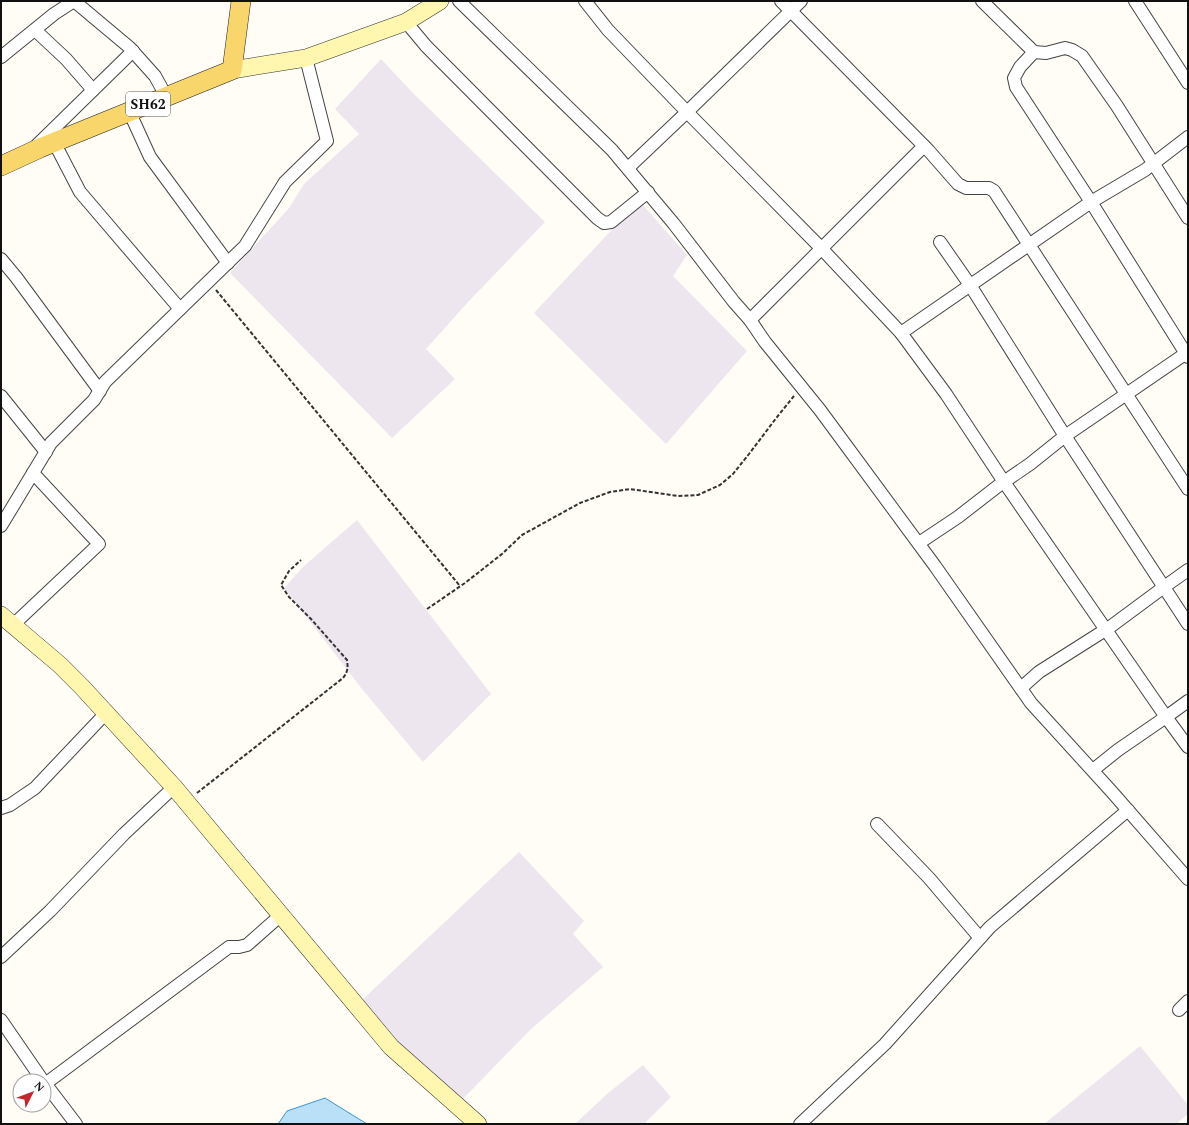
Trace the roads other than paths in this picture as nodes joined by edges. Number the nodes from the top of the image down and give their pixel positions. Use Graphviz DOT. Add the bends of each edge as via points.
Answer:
graph roads {
  1 [pos="74,1"];
  2 [pos="242,1"];
  3 [pos="440,1"];
  4 [pos="458,1"];
  5 [pos="585,1"];
  6 [pos="781,1"];
  7 [pos="801,1"];
  8 [pos="982,1"];
  9 [pos="1136,1"];
  10 [pos="791,11"];
  11 [pos="406,22"];
  12 [pos="35,30"];
  13 [pos="133,51"];
  14 [pos="1034,52"];
  15 [pos="1,57"];
  16 [pos="306,58"];
  17 [pos="232,70"];
  18 [pos="1188,83"];
  19 [pos="93,90"];
  20 [pos="166,96"];
  21 [pos="129,111"];
  22 [pos="687,112"];
  23 [pos="1188,137"];
  24 [pos="54,142"];
  25 [pos="924,146"];
  26 [pos="28,154"];
  27 [pos="1153,163"];
  28 [pos="1,166"];
  29 [pos="628,168"];
  30 [pos="648,192"];
  31 [pos="1091,202"];
  32 [pos="1188,218"];
  33 [pos="940,242"];
  34 [pos="1029,245"];
  35 [pos="822,249"];
  36 [pos="1,259"];
  37 [pos="228,262"];
  38 [pos="970,285"];
  39 [pos="180,309"];
  40 [pos="750,320"];
  41 [pos="901,333"];
  42 [pos="1187,354"];
  43 [pos="100,391"];
  44 [pos="1127,394"];
  45 [pos="1,396"];
  46 [pos="1065,436"];
  47 [pos="46,452"];
  48 [pos="33,473"];
  49 [pos="1004,482"];
  50 [pos="1188,489"];
  51 [pos="1,526"];
  52 [pos="919,544"];
  53 [pos="1188,570"];
  54 [pos="1164,587"];
  55 [pos="7,620"];
  56 [pos="1188,624"];
  57 [pos="1106,630"];
  58 [pos="1021,688"];
  59 [pos="1188,701"];
  60 [pos="106,713"];
  61 [pos="1166,717"];
  62 [pos="1188,747"];
  63 [pos="1093,770"];
  64 [pos="174,787"];
  65 [pos="1,808"];
  66 [pos="1128,810"];
  67 [pos="877,824"];
  68 [pos="1188,878"];
  69 [pos="281,915"];
  70 [pos="980,938"];
  71 [pos="1,956"];
  72 [pos="1188,1001"];
  73 [pos="1179,1010"];
  74 [pos="1,1020"];
  75 [pos="38,1073"];
  76 [pos="52,1076"];
  77 [pos="52,1092"];
  78 [pos="76,1124"];
  79 [pos="478,1124"];
  80 [pos="800,1124"];
  1 -- 12 [label="street"];
  1 -- 13 [label="street"];
  2 -- 17 [label="main road"];
  3 -- 11 [label="main road"];
  4 -- 29 [label="street"];
  5 -- 22 [label="street" via="608,30"];
  6 -- 10 [label="street"];
  7 -- 10 [label="street"];
  8 -- 14 [label="street"];
  9 -- 18 [label="street"];
  10 -- 22 [label="street"];
  10 -- 25 [label="street"];
  11 -- 16 [label="main road"];
  11 -- 30 [label="street" via="432,52 604,223 611,222"];
  12 -- 15 [label="street"];
  12 -- 19 [label="street" via="66,59"];
  13 -- 19 [label="street"];
  13 -- 20 [label="street" via="155,76"];
  14 -- 27 [label="street" via="1046,53 1065,48 1082,56"];
  14 -- 31 [label="street" via="1014,78 1016,87"];
  16 -- 17 [label="main road"];
  16 -- 37 [label="street" via="327,141 285,182 245,246"];
  17 -- 20 [label="main road, SH62"];
  19 -- 26 [label="street"];
  20 -- 21 [label="main road, SH62"];
  21 -- 24 [label="main road, SH62"];
  21 -- 37 [label="street" via="150,157"];
  22 -- 29 [label="street"];
  22 -- 35 [label="street"];
  23 -- 27 [label="street"];
  24 -- 26 [label="main road, SH62"];
  24 -- 39 [label="street" via="80,192"];
  25 -- 34 [label="street" via="961,186 989,188 994,191"];
  25 -- 35 [label="street"];
  26 -- 28 [label="main road, SH62"];
  27 -- 31 [label="street"];
  27 -- 32 [label="street"];
  29 -- 30 [label="street"];
  30 -- 40 [label="street"];
  31 -- 34 [label="street"];
  31 -- 42 [label="street"];
  33 -- 38 [label="street"];
  34 -- 38 [label="street"];
  34 -- 44 [label="street"];
  35 -- 40 [label="street"];
  35 -- 41 [label="street"];
  36 -- 43 [label="street"];
  37 -- 39 [label="street"];
  38 -- 41 [label="street"];
  38 -- 46 [label="street"];
  39 -- 43 [label="street" via="105,382"];
  40 -- 52 [label="street"];
  41 -- 49 [label="street" via="946,394"];
  42 -- 44 [label="street"];
  43 -- 47 [label="street" via="51,443"];
  44 -- 46 [label="street"];
  44 -- 50 [label="street"];
  45 -- 47 [label="street"];
  46 -- 49 [label="street"];
  46 -- 54 [label="street"];
  47 -- 48 [label="street"];
  48 -- 51 [label="street"];
  48 -- 55 [label="street" via="99,544"];
  49 -- 52 [label="street"];
  49 -- 57 [label="street"];
  52 -- 58 [label="street"];
  53 -- 54 [label="street"];
  54 -- 56 [label="street"];
  54 -- 57 [label="street"];
  55 -- 60 [label="main road" via="60,665"];
  57 -- 58 [label="street" via="1039,672"];
  57 -- 61 [label="street"];
  58 -- 63 [label="street"];
  59 -- 61 [label="street"];
  60 -- 64 [label="main road"];
  60 -- 65 [label="street" via="35,788"];
  61 -- 62 [label="street"];
  61 -- 63 [label="street"];
  63 -- 66 [label="street"];
  64 -- 69 [label="main road"];
  64 -- 71 [label="street" via="124,834 50,911"];
  66 -- 68 [label="street"];
  66 -- 70 [label="street"];
  67 -- 70 [label="street" via="929,878"];
  69 -- 76 [label="street" via="247,945 229,947"];
  69 -- 79 [label="main road" via="391,1047"];
  70 -- 80 [label="street" via="885,1044"];
  72 -- 73 [label="street"];
  74 -- 75 [label="street"];
  77 -- 78 [label="street"];
}
